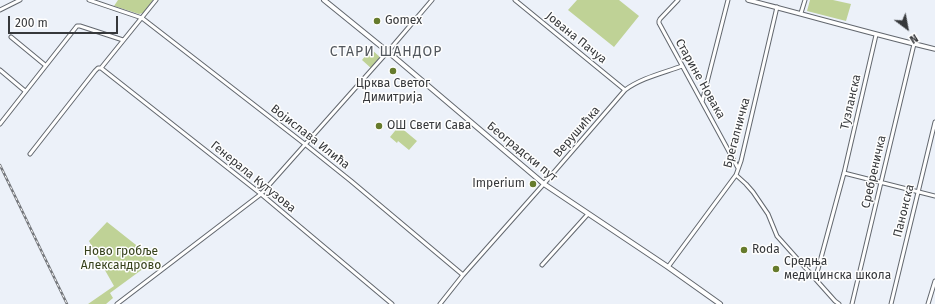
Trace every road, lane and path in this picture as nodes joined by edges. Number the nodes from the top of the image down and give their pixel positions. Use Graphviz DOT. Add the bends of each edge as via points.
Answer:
graph roads {
  1 [pos="20,0"];
  2 [pos="89,0"];
  3 [pos="156,0"];
  4 [pos="324,0"];
  5 [pos="432,0"];
  6 [pos="515,0"];
  7 [pos="678,0"];
  8 [pos="728,0"];
  9 [pos="748,0"];
  10 [pos="804,0"];
  11 [pos="777,7"];
  12 [pos="0,10"];
  13 [pos="802,13"];
  14 [pos="142,18"];
  15 [pos="876,34"];
  16 [pos="11,37"];
  17 [pos="124,40"];
  18 [pos="914,44"];
  19 [pos="935,49"];
  20 [pos="388,52"];
  21 [pos="45,65"];
  22 [pos="682,66"];
  23 [pos="101,68"];
  24 [pos="0,70"];
  25 [pos="625,90"];
  26 [pos="25,91"];
  27 [pos="702,102"];
  28 [pos="935,122"];
  29 [pos="0,124"];
  30 [pos="306,145"];
  31 [pos="30,154"];
  32 [pos="738,168"];
  33 [pos="844,173"];
  34 [pos="736,175"];
  35 [pos="881,183"];
  36 [pos="544,184"];
  37 [pos="918,192"];
  38 [pos="261,194"];
  39 [pos="935,196"];
  40 [pos="588,214"];
  41 [pos="542,265"];
  42 [pos="668,267"];
  43 [pos="463,275"];
  44 [pos="813,277"];
  45 [pos="935,281"];
  46 [pos="117,304"];
  47 [pos="392,304"];
  48 [pos="440,304"];
  49 [pos="720,304"];
  50 [pos="839,304"];
  51 [pos="852,304"];
  52 [pos="891,304"];
  53 [pos="928,304"];
  1 -- 12 [label="street"];
  2 -- 14 [label="street, Војислава Илића"];
  3 -- 14 [label="street"];
  4 -- 20 [label="main road, Београдски пут"];
  5 -- 20 [label="street"];
  6 -- 25 [label="street, Јована Пачуа"];
  7 -- 22 [label="street, Старине Новака" via="659,23"];
  8 -- 27 [label="street"];
  9 -- 11 [label="street"];
  10 -- 13 [label="street"];
  11 -- 13 [label="street"];
  11 -- 32 [label="street, Брегалничка"];
  13 -- 15 [label="street"];
  14 -- 17 [label="street"];
  14 -- 30 [label="street, Војислава Илића"];
  15 -- 18 [label="street"];
  15 -- 33 [label="street, Тузланска"];
  16 -- 21 [label="street"];
  17 -- 21 [label="street" via="77,26"];
  17 -- 23 [label="street"];
  18 -- 19 [label="street"];
  18 -- 35 [label="street, Сребреничка"];
  20 -- 30 [label="street"];
  20 -- 36 [label="main road, Београдски пут"];
  21 -- 26 [label="street"];
  22 -- 25 [label="street, Верушићка" via="639,81"];
  22 -- 27 [label="street, Старине Новака"];
  23 -- 31 [label="street" via="95,71"];
  23 -- 38 [label="street, Генерала Кутузова"];
  24 -- 26 [label="street"];
  25 -- 36 [label="street, Верушићка"];
  26 -- 29 [label="street"];
  27 -- 32 [label="street, Старине Новака"];
  28 -- 37 [label="street, Панонска"];
  30 -- 38 [label="street"];
  30 -- 43 [label="street, Војислава Илића"];
  32 -- 34 [label="street, Брегалничка"];
  33 -- 35 [label="street"];
  33 -- 44 [label="street, Тузланска" via="818,269"];
  34 -- 42 [label="street, Брегалничка"];
  34 -- 44 [label="street" via="746,184 768,214 777,236"];
  35 -- 37 [label="street"];
  35 -- 51 [label="street, Сребреничка"];
  36 -- 40 [label="main road, Београдски пут"];
  36 -- 43 [label="street, Верушићка"];
  37 -- 39 [label="street"];
  37 -- 52 [label="street, Панонска"];
  38 -- 46 [label="street"];
  38 -- 47 [label="street, Генерала Кутузова"];
  40 -- 41 [label="street"];
  40 -- 42 [label="main road, Београдски пут"];
  42 -- 49 [label="main road, Београдски пут"];
  43 -- 48 [label="street, Верушићка"];
  44 -- 50 [label="street"];
  45 -- 53 [label="street"];
}
